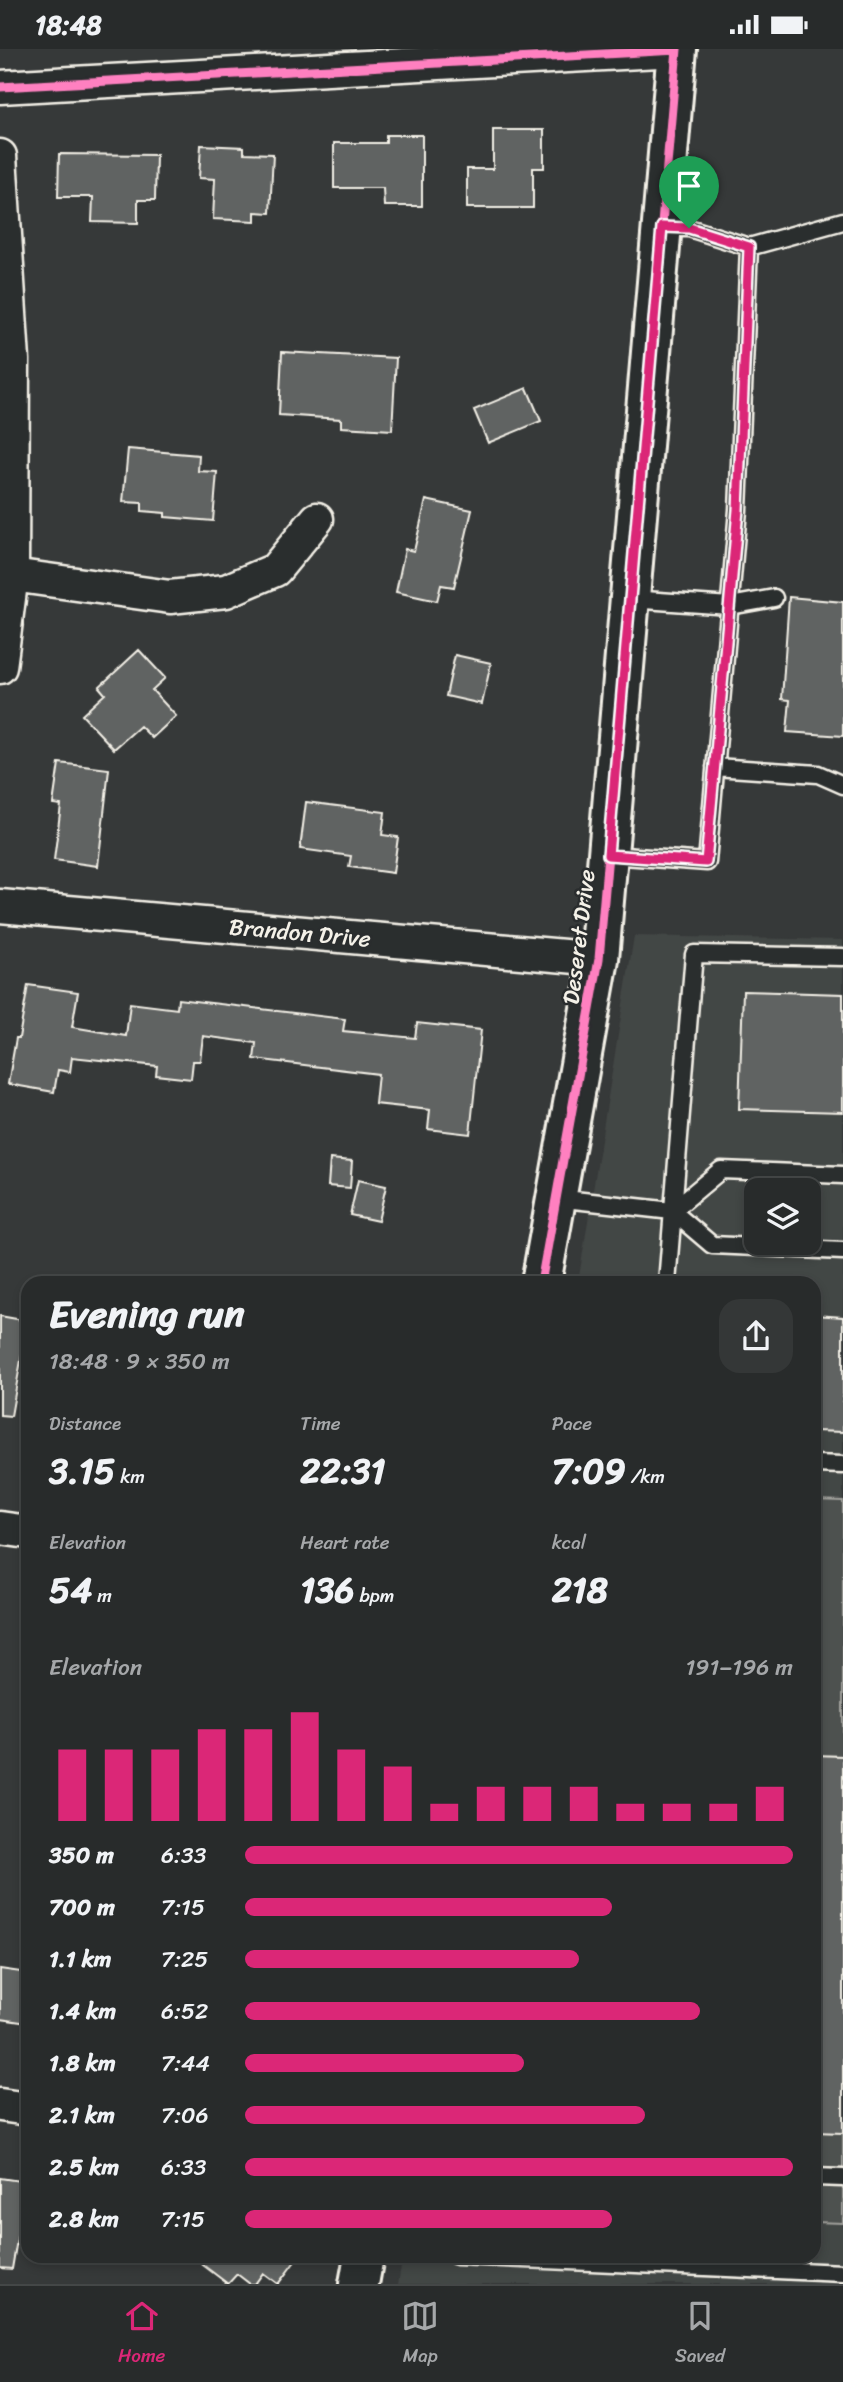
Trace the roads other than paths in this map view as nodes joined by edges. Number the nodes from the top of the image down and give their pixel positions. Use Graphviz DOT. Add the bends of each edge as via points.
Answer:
graph roads {
  1 [pos="677,50"];
  2 [pos="431,56"];
  3 [pos="0,87"];
  4 [pos="0,156"];
  5 [pos="843,221"];
  6 [pos="662,227"];
  7 [pos="749,247"];
  8 [pos="317,519"];
  9 [pos="12,575"];
  10 [pos="774,598"];
  11 [pos="630,599"];
  12 [pos="730,605"];
  13 [pos="0,667"];
  14 [pos="715,767"];
  15 [pos="843,785"];
  16 [pos="608,855"];
  17 [pos="0,906"];
  18 [pos="843,957"];
  19 [pos="599,959"];
  20 [pos="843,1175"];
  21 [pos="556,1198"];
  22 [pos="672,1211"];
  23 [pos="843,1251"];
  24 [pos="542,1276"];
  25 [pos="667,1276"];
  26 [pos="821,1464"];
  27 [pos="843,1465"];
  28 [pos="0,1528"];
  29 [pos="21,1531"];
  30 [pos="0,2105"];
  31 [pos="21,2108"];
  32 [pos="821,2177"];
  33 [pos="843,2178"];
  34 [pos="363,2263"];
  35 [pos="615,2263"];
  36 [pos="843,2273"];
  37 [pos="359,2284"];
  1 -- 2 [label="street"];
  1 -- 6 [label="street, Deseret Drive"];
  2 -- 3 [label="street"];
  4 -- 9 [label="street" via="13,360"];
  5 -- 7 [label="lane"];
  6 -- 7 [label="lane" via="689,228"];
  6 -- 11 [label="street, Deseret Drive"];
  7 -- 12 [label="lane"];
  8 -- 9 [label="street" via="275,570 226,590 170,597"];
  9 -- 13 [label="street"];
  10 -- 12 [label="lane"];
  11 -- 12 [label="lane"];
  11 -- 16 [label="street, Deseret Drive"];
  12 -- 14 [label="lane"];
  14 -- 15 [label="lane" via="818,774"];
  14 -- 16 [label="lane" via="706,862"];
  16 -- 19 [label="street, Deseret Drive"];
  17 -- 19 [label="street, Brandon Drive"];
  18 -- 22 [label="lane" via="694,954"];
  19 -- 21 [label="street, Deseret Drive"];
  20 -- 22 [label="lane" via="721,1170"];
  21 -- 22 [label="lane"];
  21 -- 24 [label="street, Deseret Drive"];
  22 -- 23 [label="lane" via="712,1245"];
  22 -- 25 [label="lane"];
  26 -- 27 [label="lane"];
  28 -- 29 [label="street"];
  30 -- 31 [label="street"];
  32 -- 33 [label="lane"];
  34 -- 37 [label="street"];
  35 -- 36 [label="lane"];
}
